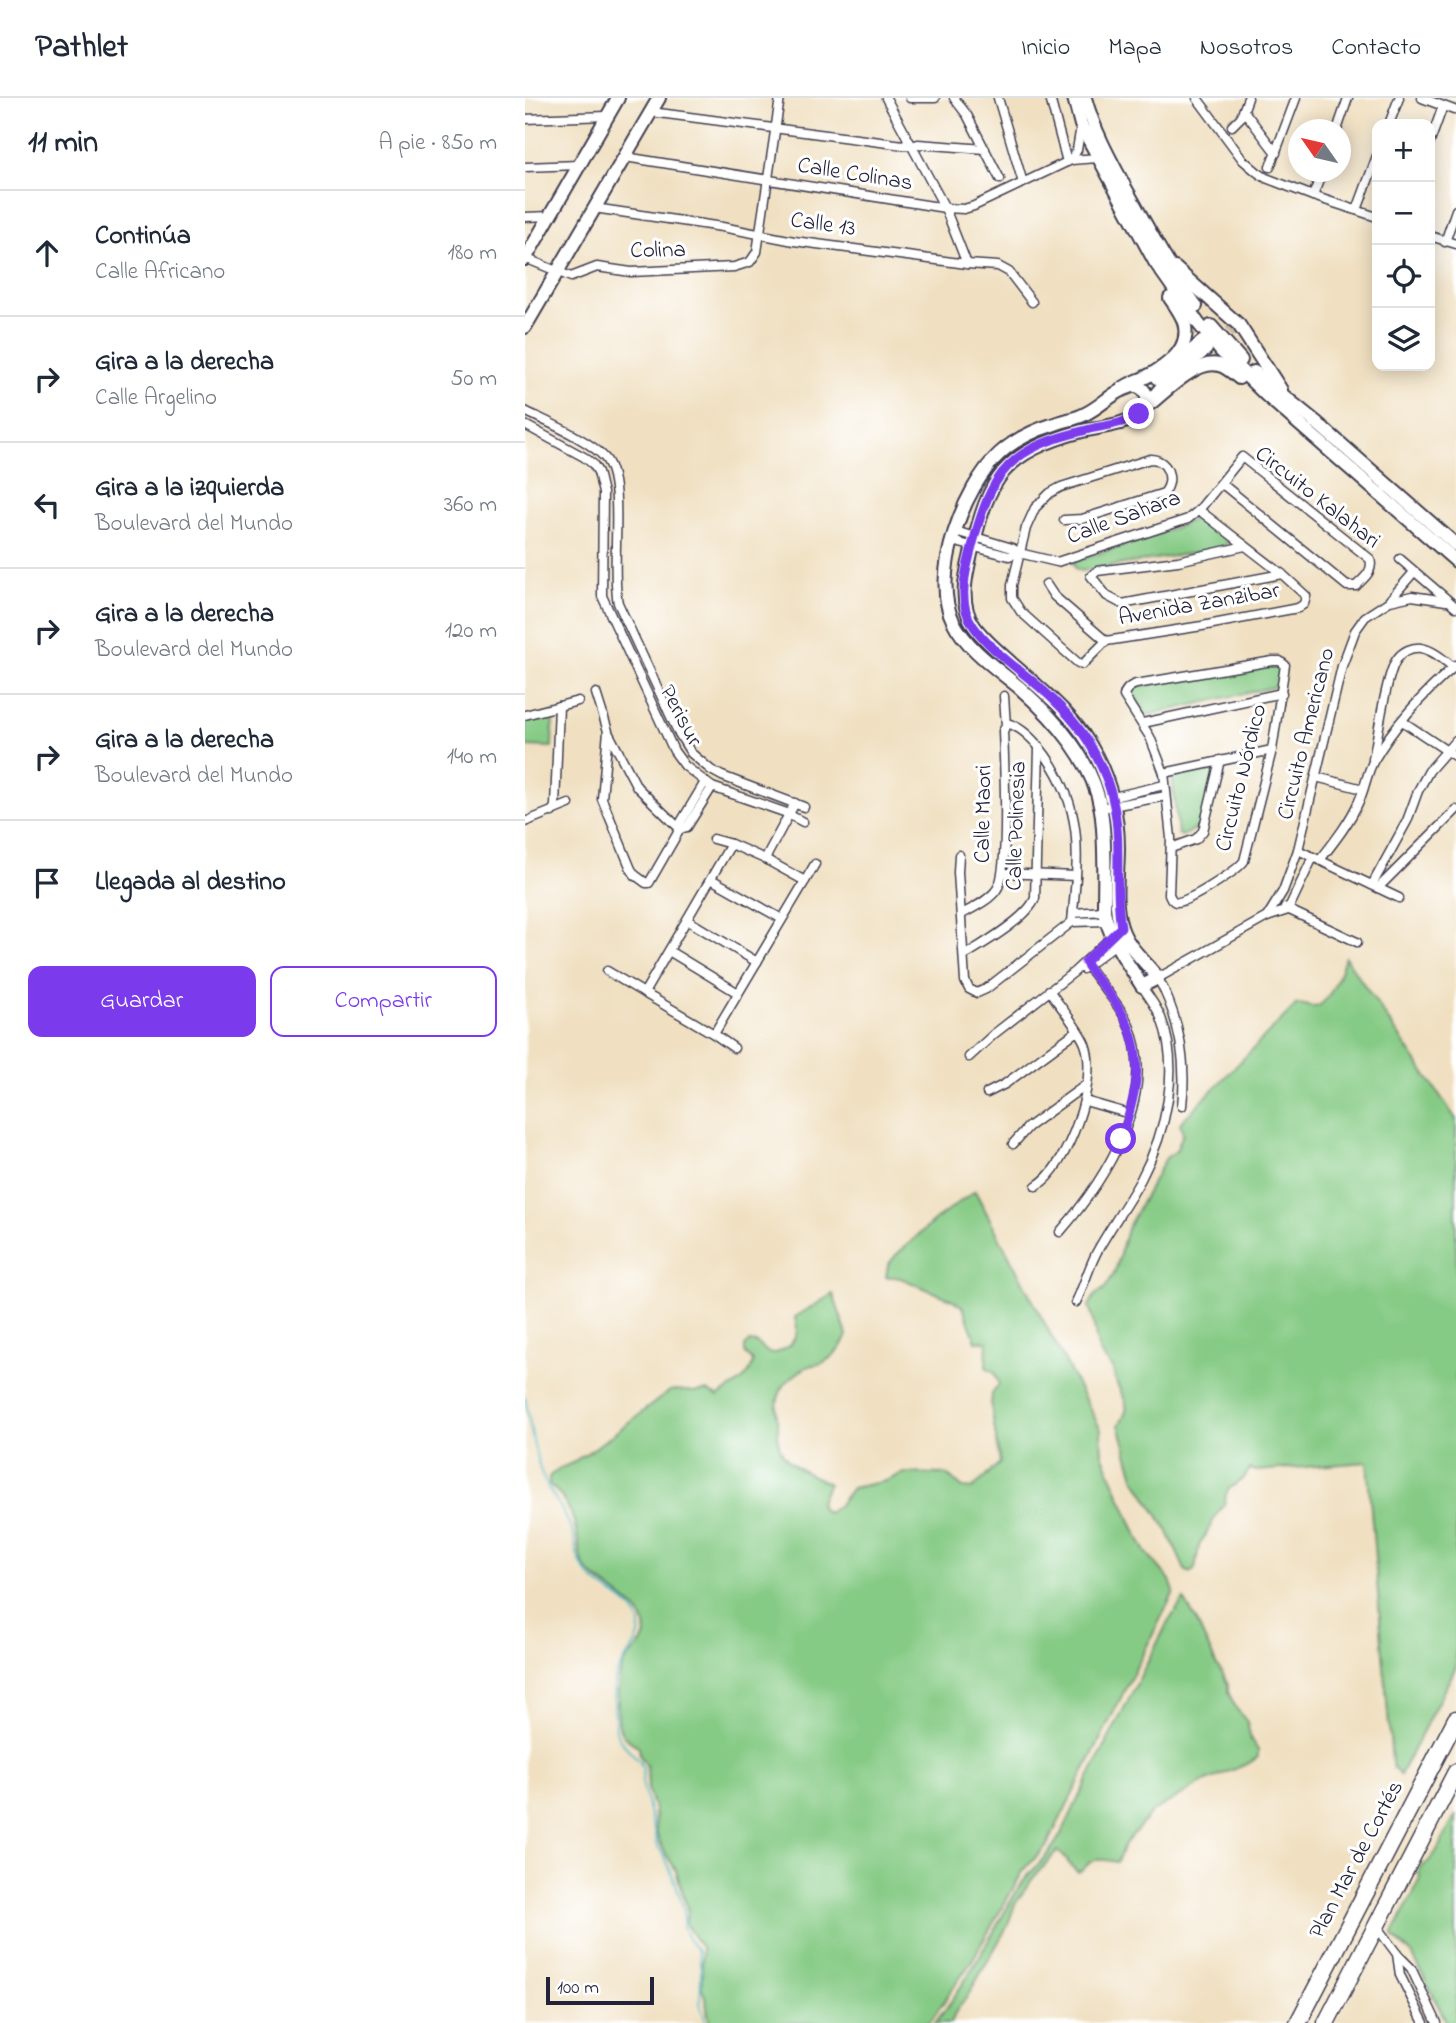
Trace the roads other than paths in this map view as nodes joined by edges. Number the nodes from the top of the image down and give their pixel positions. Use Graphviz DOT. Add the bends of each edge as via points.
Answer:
graph roads {
  1 [pos="618,98"];
  2 [pos="659,98"];
  3 [pos="780,98"];
  4 [pos="886,98"];
  5 [pos="910,98"];
  6 [pos="935,98"];
  7 [pos="954,98"];
  8 [pos="998,98"];
  9 [pos="1050,98"];
  10 [pos="1075,98"];
  11 [pos="1085,98"];
  12 [pos="1197,98"];
  13 [pos="1248,98"];
  14 [pos="1296,98"];
  15 [pos="1348,98"];
  16 [pos="1399,98"];
  17 [pos="1422,98"];
  18 [pos="1443,106"];
  19 [pos="1454,110"];
  20 [pos="1244,111"];
  21 [pos="651,112"];
  22 [pos="607,116"];
  23 [pos="525,119"];
  24 [pos="1341,119"];
  25 [pos="1391,119"];
  26 [pos="1081,125"];
  27 [pos="1232,126"];
  28 [pos="775,128"];
  29 [pos="1435,128"];
  30 [pos="911,146"];
  31 [pos="985,149"];
  32 [pos="1276,153"];
  33 [pos="625,157"];
  34 [pos="1098,158"];
  35 [pos="1069,161"];
  36 [pos="579,165"];
  37 [pos="525,167"];
  38 [pos="1270,167"];
  39 [pos="1372,170"];
  40 [pos="1000,179"];
  41 [pos="767,181"];
  42 [pos="1318,182"];
  43 [pos="1023,183"];
  44 [pos="1313,195"];
  45 [pos="594,208"];
  46 [pos="945,208"];
  47 [pos="1357,210"];
  48 [pos="1456,210"];
  49 [pos="1372,215"];
  50 [pos="525,216"];
  51 [pos="550,216"];
  52 [pos="760,234"];
  53 [pos="1435,238"];
  54 [pos="1445,242"];
  55 [pos="1456,244"];
  56 [pos="525,259"];
  57 [pos="1160,261"];
  58 [pos="967,264"];
  59 [pos="556,272"];
  60 [pos="1032,302"];
  61 [pos="525,327"];
  62 [pos="1136,386"];
  63 [pos="1122,390"];
  64 [pos="1266,395"];
  65 [pos="1287,399"];
  66 [pos="1103,404"];
  67 [pos="1148,406"];
  68 [pos="525,411"];
  69 [pos="1112,424"];
  70 [pos="525,425"];
  71 [pos="1220,484"];
  72 [pos="1199,510"];
  73 [pos="1064,520"];
  74 [pos="615,536"];
  75 [pos="953,536"];
  76 [pos="603,537"];
  77 [pos="974,542"];
  78 [pos="1456,545"];
  79 [pos="1245,546"];
  80 [pos="1019,553"];
  81 [pos="1400,559"];
  82 [pos="1456,561"];
  83 [pos="1414,572"];
  84 [pos="1282,574"];
  85 [pos="1046,584"];
  86 [pos="1388,602"];
  87 [pos="1453,604"];
  88 [pos="621,610"];
  89 [pos="967,612"];
  90 [pos="610,615"];
  91 [pos="952,620"];
  92 [pos="1106,641"];
  93 [pos="1455,666"];
  94 [pos="596,693"];
  95 [pos="1282,693"];
  96 [pos="1005,696"];
  97 [pos="578,701"];
  98 [pos="559,706"];
  99 [pos="525,715"];
  100 [pos="1402,721"];
  101 [pos="1143,723"];
  102 [pos="1006,726"];
  103 [pos="608,731"];
  104 [pos="1456,740"];
  105 [pos="1039,747"];
  106 [pos="1272,750"];
  107 [pos="1445,750"];
  108 [pos="1456,757"];
  109 [pos="1220,760"];
  110 [pos="1372,763"];
  111 [pos="1164,772"];
  112 [pos="1316,777"];
  113 [pos="708,785"];
  114 [pos="1164,785"];
  115 [pos="1363,789"];
  116 [pos="1166,796"];
  117 [pos="1113,801"];
  118 [pos="569,804"];
  119 [pos="1100,804"];
  120 [pos="1456,810"];
  121 [pos="552,812"];
  122 [pos="790,816"];
  123 [pos="525,822"];
  124 [pos="803,822"];
  125 [pos="680,829"];
  126 [pos="713,839"];
  127 [pos="731,845"];
  128 [pos="1171,848"];
  129 [pos="1298,850"];
  130 [pos="959,855"];
  131 [pos="1316,858"];
  132 [pos="765,859"];
  133 [pos="815,864"];
  134 [pos="1003,873"];
  135 [pos="1036,874"];
  136 [pos="1076,876"];
  137 [pos="711,878"];
  138 [pos="805,881"];
  139 [pos="1375,886"];
  140 [pos="1399,898"];
  141 [pos="1277,902"];
  142 [pos="1288,910"];
  143 [pos="962,914"];
  144 [pos="1105,916"];
  145 [pos="1267,916"];
  146 [pos="1072,917"];
  147 [pos="782,919"];
  148 [pos="687,920"];
  149 [pos="1118,936"];
  150 [pos="1357,942"];
  151 [pos="669,951"];
  152 [pos="965,956"];
  153 [pos="757,962"];
  154 [pos="1086,964"];
  155 [pos="607,971"];
  156 [pos="1158,978"];
  157 [pos="1142,986"];
  158 [pos="1049,990"];
  159 [pos="645,993"];
  160 [pos="738,993"];
  161 [pos="1077,1031"];
  162 [pos="714,1034"];
  163 [pos="734,1048"];
  164 [pos="969,1057"];
  165 [pos="1087,1084"];
  166 [pos="987,1093"];
  167 [pos="1085,1101"];
  168 [pos="1182,1107"];
  169 [pos="1130,1114"];
  170 [pos="1013,1144"];
  171 [pos="1036,1186"];
  172 [pos="1060,1233"];
  173 [pos="1076,1302"];
  174 [pos="1456,1719"];
  175 [pos="1456,1772"];
  176 [pos="1376,1926"];
  177 [pos="1397,1954"];
  178 [pos="1298,2023"];
  179 [pos="1326,2023"];
  180 [pos="1424,2023"];
  181 [pos="1437,2023"];
  1 -- 22 [label="main road"];
  2 -- 21 [label="main road"];
  3 -- 28 [label="street"];
  4 -- 30 [label="street"];
  5 -- 6 [label="street"];
  7 -- 31 [label="street"];
  8 -- 43 [label="street"];
  9 -- 35 [label="street"];
  10 -- 26 [label="main road"];
  11 -- 57 [label="main road" via="1096,131"];
  12 -- 44 [label="street" via="1253,170"];
  13 -- 20 [label="street"];
  14 -- 32 [label="street"];
  15 -- 24 [label="street"];
  16 -- 25 [label="street"];
  17 -- 18 [label="street"];
  18 -- 19 [label="street"];
  18 -- 29 [label="street"];
  20 -- 27 [label="street"];
  20 -- 32 [label="street"];
  21 -- 28 [label="street"];
  21 -- 33 [label="main road"];
  22 -- 23 [label="street"];
  22 -- 36 [label="main road"];
  26 -- 34 [label="main road"];
  26 -- 35 [label="street" via="1077,149"];
  28 -- 30 [label="street"];
  28 -- 41 [label="street"];
  30 -- 31 [label="street"];
  30 -- 46 [label="street"];
  31 -- 40 [label="street"];
  32 -- 38 [label="street"];
  33 -- 41 [label="street, Calle Colinas"];
  33 -- 45 [label="main road"];
  34 -- 35 [label="street, Calle Colinas"];
  34 -- 57 [label="main road"];
  35 -- 43 [label="street, Calle Colinas"];
  36 -- 37 [label="street"];
  36 -- 51 [label="main road"];
  39 -- 47 [label="street"];
  41 -- 46 [label="street, Calle Colinas"];
  41 -- 52 [label="street"];
  42 -- 44 [label="street"];
  43 -- 46 [label="street, Calle Colinas" via="974,206"];
  44 -- 47 [label="street"];
  45 -- 52 [label="street, Calle 13"];
  45 -- 59 [label="main road"];
  46 -- 58 [label="street"];
  47 -- 49 [label="street"];
  48 -- 54 [label="street"];
  50 -- 51 [label="street"];
  51 -- 56 [label="main road"];
  52 -- 58 [label="street, Calle 13"];
  52 -- 59 [label="street, Colina" via="753,260 726,268 631,272 597,267 571,277"];
  53 -- 54 [label="street"];
  54 -- 55 [label="street"];
  56 -- 59 [label="street"];
  57 -- 63 [label="main road" via="1168,294 1184,322 1184,341 1172,360"];
  57 -- 64 [label="main road" via="1178,296 1221,351"];
  57 -- 65 [label="main road" via="1233,351"];
  57 -- 65 [label="main road" via="1233,324"];
  58 -- 60 [label="street, Calle 13" via="1003,268"];
  59 -- 61 [label="main road"];
  62 -- 63 [label="main road"];
  62 -- 67 [label="main road" via="1147,394"];
  62 -- 67 [label="main road" via="1204,346"];
  63 -- 66 [label="main road"];
  64 -- 67 [label="main road" via="1224,367 1209,364 1198,367"];
  64 -- 82 [label="main road"];
  65 -- 78 [label="main road"];
  66 -- 69 [label="main road" via="1104,415"];
  66 -- 75 [label="main road" via="1042,428 999,454 973,491"];
  67 -- 69 [label="main road" via="1133,418"];
  68 -- 74 [label="street, Perisur" via="604,457 616,488"];
  69 -- 77 [label="main road" via="1054,439 1016,458 991,491"];
  70 -- 76 [label="street, Perisur" via="593,464 603,493"];
  71 -- 71 [label="street, Circuito Kalahari" via="1242,457 1370,559 1369,572 1356,586 1347,586"];
  71 -- 72 [label="street, Circuito Kalahari"];
  72 -- 79 [label="street"];
  72 -- 80 [label="street, Calle Sahara" via="1181,522 1057,562"];
  73 -- 80 [label="street" via="1082,519 1164,493 1169,487 1166,466 1150,459 1050,493 1035,508"];
  74 -- 76 [label="street"];
  74 -- 88 [label="street, Perisur" via="616,595"];
  75 -- 77 [label="street, Calle Sahara"];
  75 -- 91 [label="main road" via="944,580"];
  76 -- 90 [label="street, Perisur" via="601,589"];
  77 -- 80 [label="street, Calle Sahara" via="1009,555"];
  77 -- 89 [label="main road" via="964,589"];
  79 -- 84 [label="street"];
  79 -- 84 [label="street" via="1178,561 1097,571 1092,579 1107,596 1128,603"];
  80 -- 92 [label="street, Avenida Zanzibar" via="1011,592 1021,612 1081,664"];
  81 -- 83 [label="street"];
  83 -- 86 [label="street, Circuito Americano"];
  83 -- 87 [label="street"];
  84 -- 92 [label="street, Avenida Zanzibar" via="1305,596 1298,608"];
  85 -- 92 [label="street"];
  86 -- 87 [label="street" via="1412,596"];
  86 -- 112 [label="street, Circuito Americano" via="1365,617 1349,645"];
  88 -- 90 [label="street"];
  88 -- 122 [label="street, Perisur" via="691,753 722,776 800,805"];
  89 -- 91 [label="main road"];
  89 -- 117 [label="main road" via="981,634 1069,715 1096,755"];
  90 -- 113 [label="street, Perisur" via="674,751"];
  91 -- 119 [label="main road" via="986,660 1054,720 1080,756"];
  93 -- 100 [label="street"];
  93 -- 110 [label="street" via="1424,648 1405,651 1398,658"];
  94 -- 103 [label="street"];
  95 -- 101 [label="street"];
  95 -- 101 [label="street, Circuito Nórdico" via="1286,668 1280,661 1136,684 1124,696"];
  95 -- 106 [label="street, Circuito Nórdico"];
  96 -- 102 [label="street, Calle Maori"];
  97 -- 98 [label="street"];
  98 -- 99 [label="street"];
  98 -- 121 [label="street"];
  100 -- 107 [label="street"];
  100 -- 110 [label="street"];
  101 -- 111 [label="street, Circuito Nórdico"];
  102 -- 105 [label="street" via="1017,727"];
  102 -- 134 [label="street, Calle Maori"];
  103 -- 125 [label="street" via="637,788"];
  103 -- 125 [label="street" via="602,799 635,875 649,883"];
  104 -- 107 [label="street"];
  105 -- 135 [label="street, Calle Polinesia"];
  105 -- 136 [label="street" via="1062,783 1072,812"];
  106 -- 109 [label="street"];
  106 -- 128 [label="street, Circuito Nórdico" via="1240,867 1176,902 1169,894"];
  107 -- 108 [label="street"];
  107 -- 139 [label="street" via="1418,791"];
  109 -- 111 [label="street"];
  109 -- 128 [label="street" via="1203,831 1196,839"];
  110 -- 115 [label="street"];
  111 -- 114 [label="street, Circuito Nórdico"];
  112 -- 115 [label="street"];
  112 -- 129 [label="street, Circuito Americano"];
  113 -- 122 [label="street, Perisur"];
  113 -- 125 [label="street"];
  114 -- 116 [label="street, Circuito Nórdico"];
  114 -- 117 [label="street"];
  115 -- 131 [label="street" via="1345,827"];
  116 -- 117 [label="street"];
  116 -- 128 [label="street, Circuito Nórdico"];
  117 -- 119 [label="street"];
  117 -- 149 [label="main road"];
  118 -- 121 [label="street"];
  119 -- 144 [label="main road"];
  120 -- 139 [label="street"];
  121 -- 123 [label="street"];
  122 -- 124 [label="street, Perisur"];
  122 -- 132 [label="street"];
  126 -- 127 [label="street"];
  127 -- 132 [label="street"];
  127 -- 137 [label="street"];
  129 -- 131 [label="street, Circuito Americano"];
  129 -- 141 [label="street, Circuito Americano"];
  130 -- 143 [label="street"];
  131 -- 139 [label="street, Circuito Americano"];
  131 -- 142 [label="street"];
  132 -- 138 [label="street"];
  133 -- 138 [label="street"];
  134 -- 135 [label="street"];
  134 -- 143 [label="street, Calle Maori" via="994,893"];
  135 -- 136 [label="street"];
  135 -- 152 [label="street, Calle Polinesia" via="1035,898 1027,912"];
  136 -- 146 [label="street"];
  137 -- 147 [label="street"];
  137 -- 148 [label="street"];
  138 -- 147 [label="street"];
  139 -- 140 [label="street, Circuito Americano"];
  141 -- 142 [label="street"];
  141 -- 145 [label="street, Circuito Americano"];
  142 -- 145 [label="street"];
  142 -- 150 [label="street"];
  143 -- 152 [label="street"];
  144 -- 146 [label="street"];
  144 -- 149 [label="main road"];
  145 -- 156 [label="street"];
  146 -- 152 [label="street" via="977,993 965,981"];
  147 -- 153 [label="street"];
  148 -- 151 [label="street"];
  148 -- 153 [label="street"];
  149 -- 154 [label="street"];
  149 -- 156 [label="main road"];
  149 -- 157 [label="main road"];
  151 -- 159 [label="street"];
  151 -- 160 [label="street"];
  153 -- 160 [label="street"];
  154 -- 158 [label="street"];
  154 -- 169 [label="street" via="1117,1004 1134,1040 1137,1077"];
  155 -- 159 [label="street"];
  156 -- 157 [label="main road"];
  156 -- 168 [label="street" via="1179,1029 1184,1065"];
  157 -- 173 [label="street" via="1161,1017 1168,1050 1170,1088 1165,1112 1142,1177 1093,1260"];
  158 -- 161 [label="street"];
  158 -- 164 [label="street"];
  159 -- 162 [label="street"];
  160 -- 162 [label="street"];
  161 -- 165 [label="street" via="1088,1055"];
  161 -- 166 [label="street"];
  162 -- 163 [label="street"];
  165 -- 167 [label="street"];
  165 -- 170 [label="street" via="1028,1127"];
  167 -- 169 [label="street"];
  167 -- 171 [label="street" via="1064,1154 1053,1172"];
  169 -- 172 [label="street" via="1102,1178"];
  174 -- 178 [label="highway, Plan Mar de Cortés"];
  175 -- 176 [label="highway, Plan Mar de Cortés"];
  176 -- 177 [label="street"];
  176 -- 179 [label="highway, Plan Mar de Cortés"];
  177 -- 180 [label="street" via="1400,1975"];
  177 -- 181 [label="street" via="1411,1968"];
}
